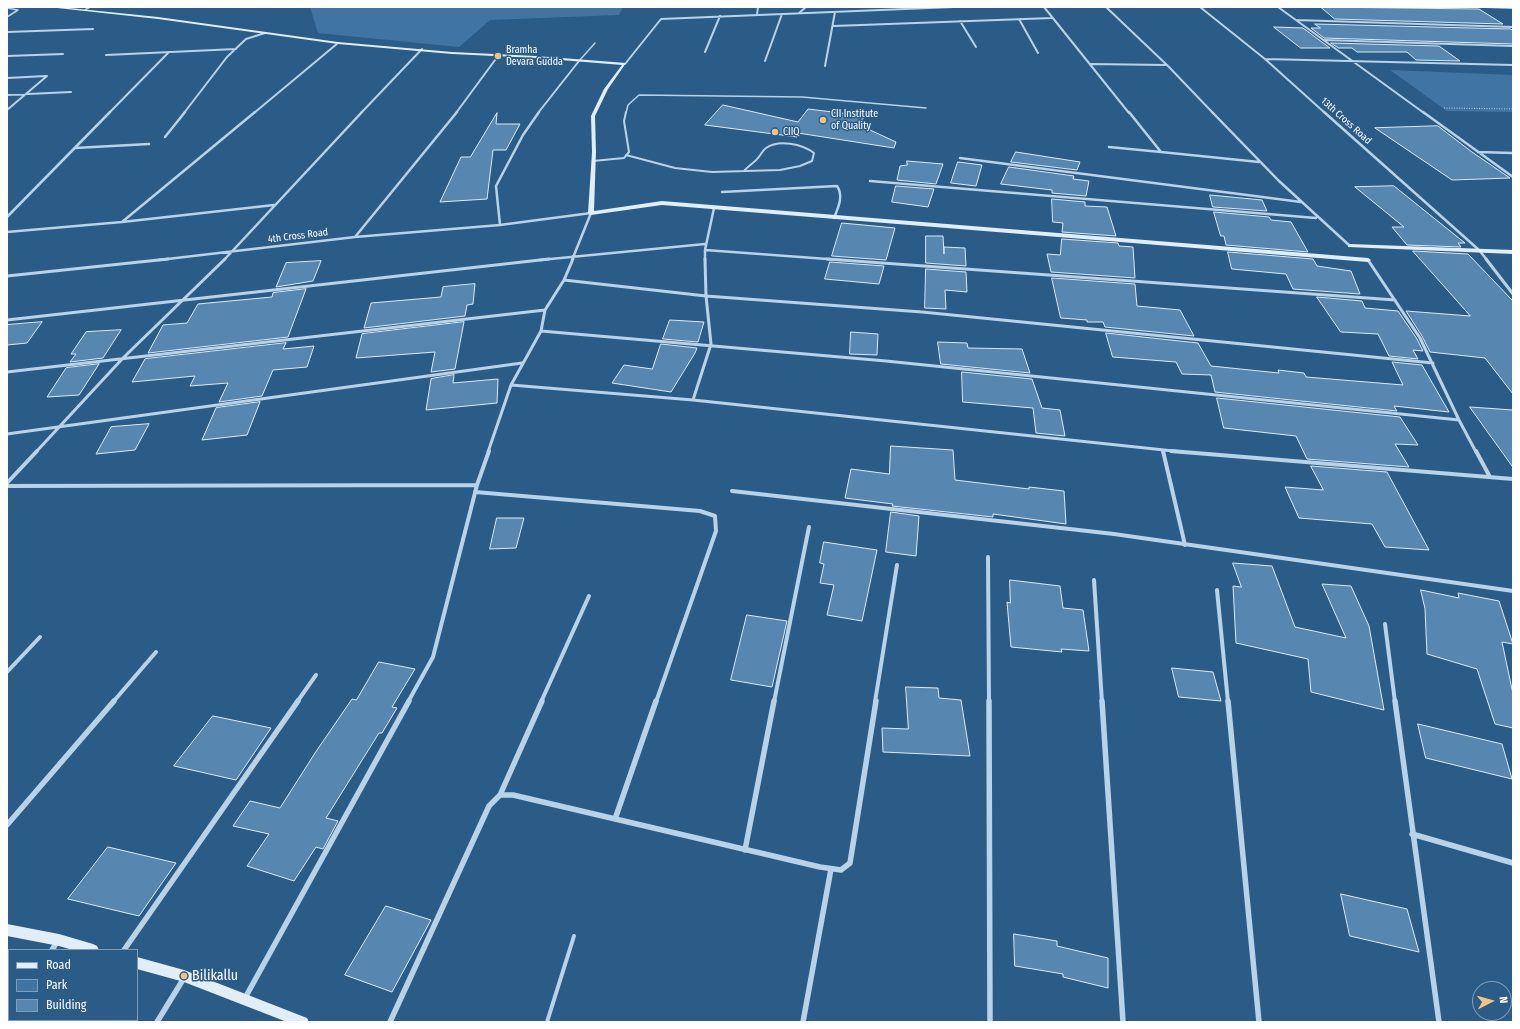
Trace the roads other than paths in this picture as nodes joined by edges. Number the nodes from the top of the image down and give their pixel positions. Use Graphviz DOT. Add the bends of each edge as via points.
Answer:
graph roads {
  1 [pos="50,7"];
  2 [pos="90,7"];
  3 [pos="758,7"];
  4 [pos="806,7"];
  5 [pos="863,7"];
  6 [pos="954,7"];
  7 [pos="1044,7"];
  8 [pos="1106,7"];
  9 [pos="1200,7"];
  10 [pos="1278,7"];
  11 [pos="1485,7"];
  12 [pos="7,8"];
  13 [pos="918,8"];
  14 [pos="1513,8"];
  15 [pos="85,10"];
  16 [pos="860,11"];
  17 [pos="835,12"];
  18 [pos="799,13"];
  19 [pos="782,14"];
  20 [pos="758,15"];
  21 [pos="720,16"];
  22 [pos="7,17"];
  23 [pos="1052,18"];
  24 [pos="1019,19"];
  25 [pos="1296,20"];
  26 [pos="960,21"];
  27 [pos="834,26"];
  28 [pos="1513,27"];
  29 [pos="92,29"];
  30 [pos="7,32"];
  31 [pos="265,33"];
  32 [pos="1324,40"];
  33 [pos="338,43"];
  34 [pos="595,43"];
  35 [pos="1513,46"];
  36 [pos="976,47"];
  37 [pos="237,49"];
  38 [pos="422,49"];
  39 [pos="169,52"];
  40 [pos="705,52"];
  41 [pos="1038,53"];
  42 [pos="63,54"];
  43 [pos="106,55"];
  44 [pos="7,56"];
  45 [pos="498,56"];
  46 [pos="1265,59"];
  47 [pos="579,61"];
  48 [pos="765,61"];
  49 [pos="1354,62"];
  50 [pos="625,64"];
  51 [pos="1091,64"];
  52 [pos="1166,65"];
  53 [pos="1513,65"];
  54 [pos="825,66"];
  55 [pos="7,78"];
  56 [pos="71,92"];
  57 [pos="26,94"];
  58 [pos="7,95"];
  59 [pos="926,108"];
  60 [pos="7,110"];
  61 [pos="165,137"];
  62 [pos="149,144"];
  63 [pos="1109,147"];
  64 [pos="75,148"];
  65 [pos="1161,152"];
  66 [pos="1478,152"];
  67 [pos="1513,153"];
  68 [pos="626,155"];
  69 [pos="960,158"];
  70 [pos="593,160"];
  71 [pos="1259,162"];
  72 [pos="744,171"];
  73 [pos="1513,177"];
  74 [pos="870,181"];
  75 [pos="722,192"];
  76 [pos="1301,202"];
  77 [pos="274,205"];
  78 [pos="714,208"];
  79 [pos="591,213"];
  80 [pos="7,217"];
  81 [pos="834,218"];
  82 [pos="1316,218"];
  83 [pos="122,222"];
  84 [pos="500,225"];
  85 [pos="7,232"];
  86 [pos="355,237"];
  87 [pos="705,244"];
  88 [pos="1350,246"];
  89 [pos="705,250"];
  90 [pos="1479,250"];
  91 [pos="232,252"];
  92 [pos="1513,252"];
  93 [pos="574,256"];
  94 [pos="1368,260"];
  95 [pos="7,276"];
  96 [pos="564,280"];
  97 [pos="1513,294"];
  98 [pos="706,296"];
  99 [pos="181,300"];
  100 [pos="1395,300"];
  101 [pos="545,310"];
  102 [pos="7,320"];
  103 [pos="541,331"];
  104 [pos="711,344"];
  105 [pos="123,358"];
  106 [pos="522,363"];
  107 [pos="1433,363"];
  108 [pos="7,372"];
  109 [pos="511,385"];
  110 [pos="693,400"];
  111 [pos="1460,420"];
  112 [pos="56,428"];
  113 [pos="7,434"];
  114 [pos="1163,450"];
  115 [pos="1490,477"];
  116 [pos="1513,479"];
  117 [pos="7,483"];
  118 [pos="478,484"];
  119 [pos="7,486"];
  120 [pos="732,491"];
  121 [pos="475,492"];
  122 [pos="809,527"];
  123 [pos="1185,545"];
  124 [pos="988,557"];
  125 [pos="897,565"];
  126 [pos="1094,580"];
  127 [pos="1217,590"];
  128 [pos="1513,591"];
  129 [pos="589,596"];
  130 [pos="1385,624"];
  131 [pos="40,637"];
  132 [pos="156,652"];
  133 [pos="7,672"];
  134 [pos="316,675"];
  135 [pos="500,795"];
  136 [pos="615,819"];
  137 [pos="7,825"];
  138 [pos="1412,834"];
  139 [pos="745,850"];
  140 [pos="1513,863"];
  141 [pos="830,869"];
  142 [pos="7,930"];
  143 [pos="574,936"];
  144 [pos="59,940"];
  145 [pos="53,949"];
  146 [pos="90,949"];
  147 [pos="125,949"];
  148 [pos="138,963"];
  149 [pos="184,976"];
  150 [pos="244,1000"];
  151 [pos="157,1022"];
  152 [pos="303,1022"];
  153 [pos="390,1022"];
  154 [pos="547,1022"];
  155 [pos="803,1022"];
  156 [pos="990,1022"];
  157 [pos="1123,1022"];
  158 [pos="1259,1022"];
  159 [pos="1439,1022"];
  1 -- 15 [label="street"];
  2 -- 15 [label="lane"];
  3 -- 20 [label="street"];
  4 -- 18 [label="street"];
  5 -- 16 [label="street"];
  6 -- 13 [label="street"];
  7 -- 23 [label="street"];
  8 -- 52 [label="street"];
  9 -- 46 [label="street, 13th Cross Road"];
  10 -- 25 [label="street"];
  11 -- 14 [label="street"];
  12 -- 22 [label="lane" via="18,10"];
  13 -- 16 [label="street"];
  15 -- 31 [label="street"];
  16 -- 17 [label="street"];
  17 -- 18 [label="street"];
  17 -- 27 [label="street"];
  18 -- 19 [label="street"];
  19 -- 20 [label="street"];
  19 -- 48 [label="street"];
  20 -- 21 [label="street"];
  21 -- 40 [label="street"];
  21 -- 50 [label="street" via="661,19"];
  23 -- 24 [label="street"];
  23 -- 51 [label="street"];
  24 -- 26 [label="street"];
  24 -- 41 [label="street"];
  25 -- 28 [label="street"];
  25 -- 32 [label="street"];
  26 -- 27 [label="street"];
  26 -- 36 [label="street"];
  27 -- 54 [label="street"];
  29 -- 30 [label="street"];
  31 -- 33 [label="street"];
  31 -- 37 [label="street" via="246,39"];
  32 -- 35 [label="street"];
  32 -- 49 [label="street"];
  33 -- 38 [label="street"];
  33 -- 83 [label="street"];
  34 -- 47 [label="lane"];
  37 -- 39 [label="street"];
  37 -- 61 [label="street" via="227,57"];
  38 -- 45 [label="street"];
  38 -- 77 [label="street"];
  39 -- 43 [label="street"];
  39 -- 64 [label="street"];
  42 -- 44 [label="street"];
  45 -- 47 [label="street"];
  45 -- 86 [label="street"];
  46 -- 49 [label="street"];
  46 -- 90 [label="street, 13th Cross Road"];
  47 -- 50 [label="street"];
  47 -- 84 [label="street" via="523,135 496,186"];
  49 -- 53 [label="street"];
  49 -- 66 [label="street"];
  50 -- 70 [label="street" via="606,89 593,116"];
  51 -- 52 [label="street"];
  51 -- 65 [label="street"];
  52 -- 71 [label="street"];
  55 -- 57 [label="street" via="47,76"];
  56 -- 57 [label="street"];
  57 -- 58 [label="street"];
  57 -- 60 [label="street"];
  59 -- 68 [label="lane" via="802,97 639,95 628,105 624,120 629,152"];
  62 -- 64 [label="street"];
  63 -- 65 [label="street"];
  64 -- 80 [label="street"];
  65 -- 71 [label="street"];
  66 -- 67 [label="street"];
  66 -- 73 [label="street"];
  68 -- 70 [label="lane" via="624,158"];
  68 -- 72 [label="lane" via="681,169 708,172"];
  69 -- 76 [label="street"];
  70 -- 79 [label="street"];
  71 -- 76 [label="street"];
  72 -- 72 [label="lane" via="778,170 805,165 812,161 814,153 799,146 770,145"];
  74 -- 82 [label="street"];
  75 -- 81 [label="street" via="837,186 840,195"];
  76 -- 82 [label="street"];
  77 -- 83 [label="street"];
  77 -- 91 [label="street"];
  78 -- 79 [label="street" via="662,203"];
  78 -- 81 [label="street"];
  78 -- 87 [label="street"];
  79 -- 84 [label="street, 4th Cross Road"];
  79 -- 93 [label="street"];
  81 -- 94 [label="street"];
  82 -- 88 [label="street"];
  83 -- 85 [label="street"];
  84 -- 86 [label="street, 4th Cross Road"];
  86 -- 91 [label="street, 4th Cross Road"];
  87 -- 89 [label="street"];
  87 -- 93 [label="street"];
  88 -- 90 [label="street"];
  88 -- 94 [label="street"];
  89 -- 98 [label="street"];
  89 -- 100 [label="street"];
  90 -- 92 [label="street"];
  90 -- 97 [label="street, 13th Cross Road"];
  91 -- 95 [label="street, 4th Cross Road"];
  91 -- 99 [label="street"];
  93 -- 96 [label="street"];
  93 -- 99 [label="street"];
  94 -- 100 [label="street"];
  96 -- 98 [label="street"];
  96 -- 101 [label="street"];
  98 -- 104 [label="street"];
  98 -- 107 [label="street" via="922,312"];
  99 -- 102 [label="street"];
  99 -- 105 [label="street"];
  100 -- 107 [label="street"];
  101 -- 103 [label="street"];
  101 -- 105 [label="street"];
  103 -- 104 [label="street"];
  103 -- 106 [label="street"];
  104 -- 110 [label="street"];
  104 -- 111 [label="street" via="1096,380"];
  105 -- 108 [label="street"];
  105 -- 112 [label="street"];
  106 -- 109 [label="street"];
  106 -- 112 [label="street"];
  107 -- 111 [label="street"];
  109 -- 110 [label="street"];
  109 -- 118 [label="street"];
  110 -- 114 [label="street"];
  111 -- 115 [label="street"];
  112 -- 113 [label="street"];
  112 -- 117 [label="street"];
  114 -- 115 [label="street"];
  114 -- 123 [label="street"];
  115 -- 116 [label="street"];
  118 -- 119 [label="street"];
  118 -- 121 [label="street"];
  120 -- 123 [label="street" via="1114,534"];
  121 -- 136 [label="street" via="700,511 715,516 716,531"];
  121 -- 150 [label="street" via="433,657"];
  122 -- 139 [label="street"];
  123 -- 128 [label="street"];
  124 -- 156 [label="street"];
  125 -- 141 [label="street" via="850,862 841,870"];
  126 -- 157 [label="street"];
  127 -- 158 [label="street"];
  129 -- 135 [label="street"];
  130 -- 138 [label="street"];
  131 -- 133 [label="street"];
  132 -- 137 [label="street"];
  134 -- 147 [label="street"];
  135 -- 136 [label="street" via="513,795"];
  135 -- 153 [label="street" via="489,806"];
  136 -- 139 [label="street"];
  138 -- 140 [label="street"];
  138 -- 159 [label="street"];
  139 -- 141 [label="street"];
  141 -- 155 [label="street"];
  142 -- 144 [label="street"];
  143 -- 154 [label="lane"];
  144 -- 145 [label="street"];
  144 -- 146 [label="street"];
  148 -- 149 [label="street"];
  149 -- 150 [label="street"];
  149 -- 151 [label="street"];
  150 -- 152 [label="street"];
}
